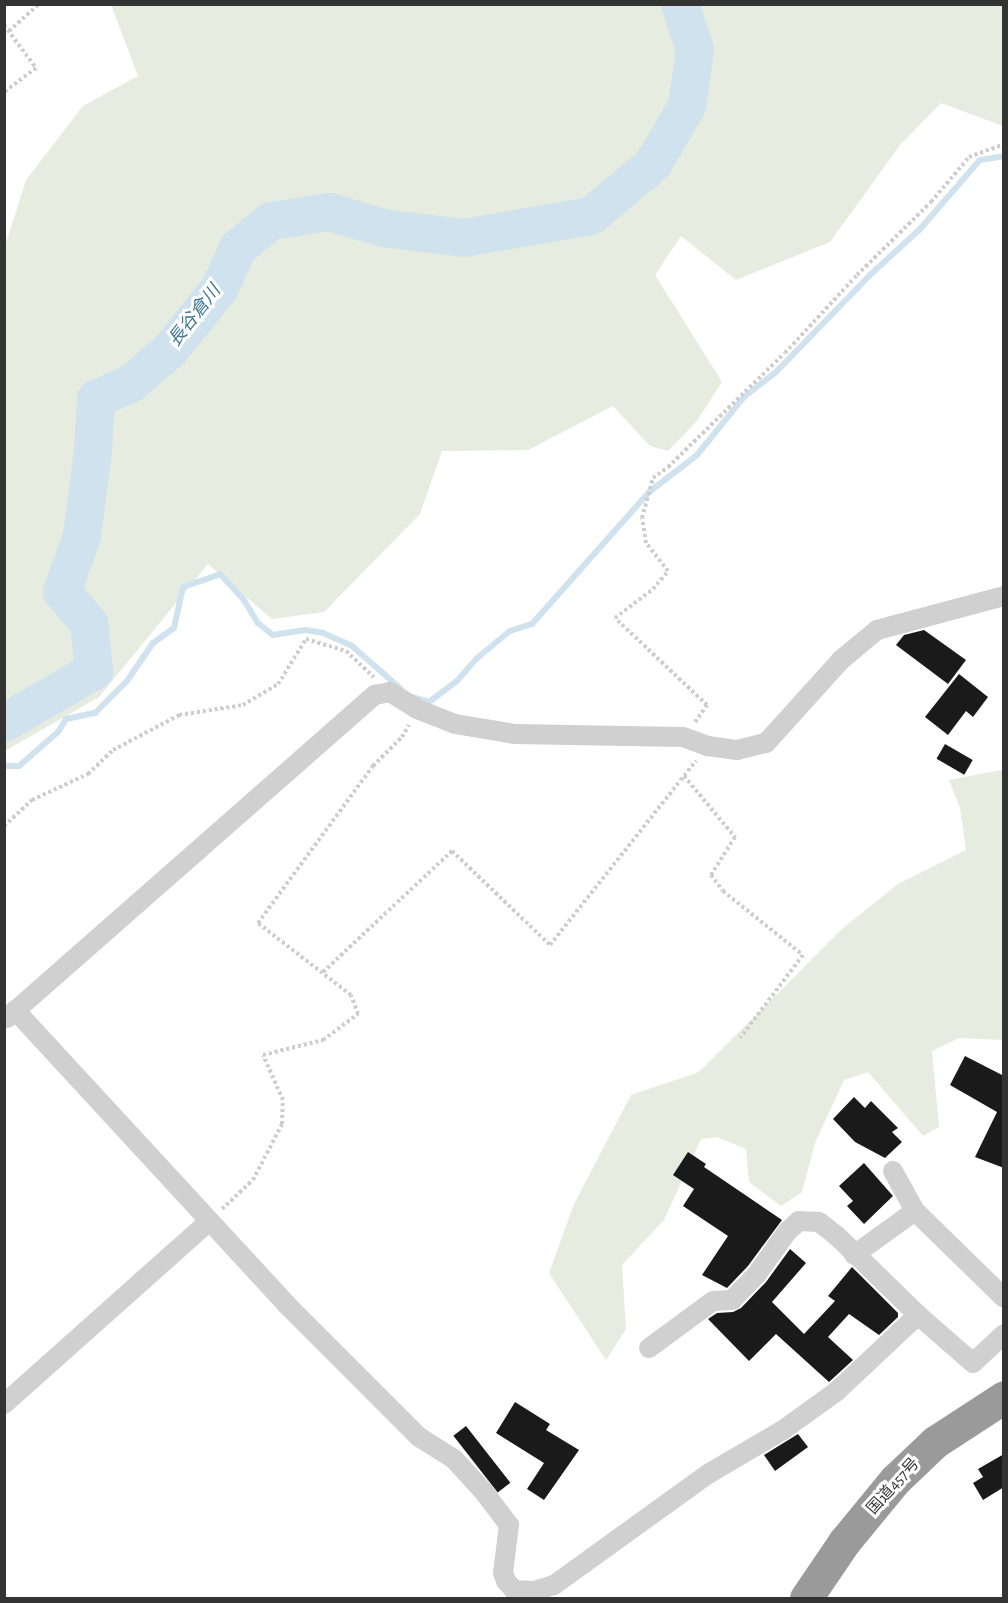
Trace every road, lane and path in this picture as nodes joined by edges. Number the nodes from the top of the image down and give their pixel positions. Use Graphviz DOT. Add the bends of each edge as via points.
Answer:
graph roads {
  1 [pos="39,4"];
  2 [pos="4,25"];
  3 [pos="9,31"];
  4 [pos="4,92"];
  5 [pos="1004,144"];
  6 [pos="1004,596"];
  7 [pos="390,692"];
  8 [pos="417,709"];
  9 [pos="683,737"];
  10 [pos="708,746"];
  11 [pos="684,777"];
  12 [pos="4,826"];
  13 [pos="323,972"];
  14 [pos="10,1015"];
  15 [pos="740,1038"];
  16 [pos="893,1171"];
  17 [pos="915,1211"];
  18 [pos="208,1222"];
  19 [pos="854,1255"];
  20 [pos="1004,1298"];
  21 [pos="918,1315"];
  22 [pos="1004,1334"];
  23 [pos="650,1348"];
  24 [pos="1004,1397"];
  25 [pos="4,1404"];
  26 [pos="806,1599"];
  1 -- 3 [label="path"];
  2 -- 3 [label="path"];
  3 -- 4 [label="path" via="36,68"];
  5 -- 9 [label="path" via="969,157 931,202 784,353 653,478 642,518 646,543 668,571 653,589 615,618 707,705"];
  6 -- 10 [label="street" via="877,630 841,660 766,743 737,750"];
  7 -- 8 [label="street"];
  7 -- 12 [label="path" via="346,651 306,639 278,684 243,705 179,715 113,750 88,774 32,800"];
  7 -- 14 [label="street" via="375,695"];
  8 -- 9 [label="street" via="456,724 515,734"];
  8 -- 13 [label="path" via="402,737 373,766 258,923"];
  9 -- 10 [label="street"];
  10 -- 11 [label="path"];
  11 -- 13 [label="path" via="550,945 452,850"];
  11 -- 15 [label="path" via="735,837 711,875 723,891 803,955"];
  13 -- 18 [label="path" via="351,995 358,1014 322,1040 263,1055 283,1100 282,1124 253,1180"];
  14 -- 18 [label="street"];
  16 -- 17 [label="street"];
  17 -- 19 [label="street"];
  17 -- 20 [label="street"];
  18 -- 21 [label="street" via="419,1437 454,1459 484,1492 509,1525 503,1557 506,1581 514,1590 524,1592 554,1585 708,1474 783,1430 837,1391"];
  18 -- 25 [label="street"];
  19 -- 21 [label="street"];
  19 -- 23 [label="street" via="819,1222 799,1221 732,1300 713,1301"];
  21 -- 22 [label="street" via="974,1362"];
  24 -- 26 [label="highway, 国道457号" via="935,1442 895,1480 844,1542"];
}
